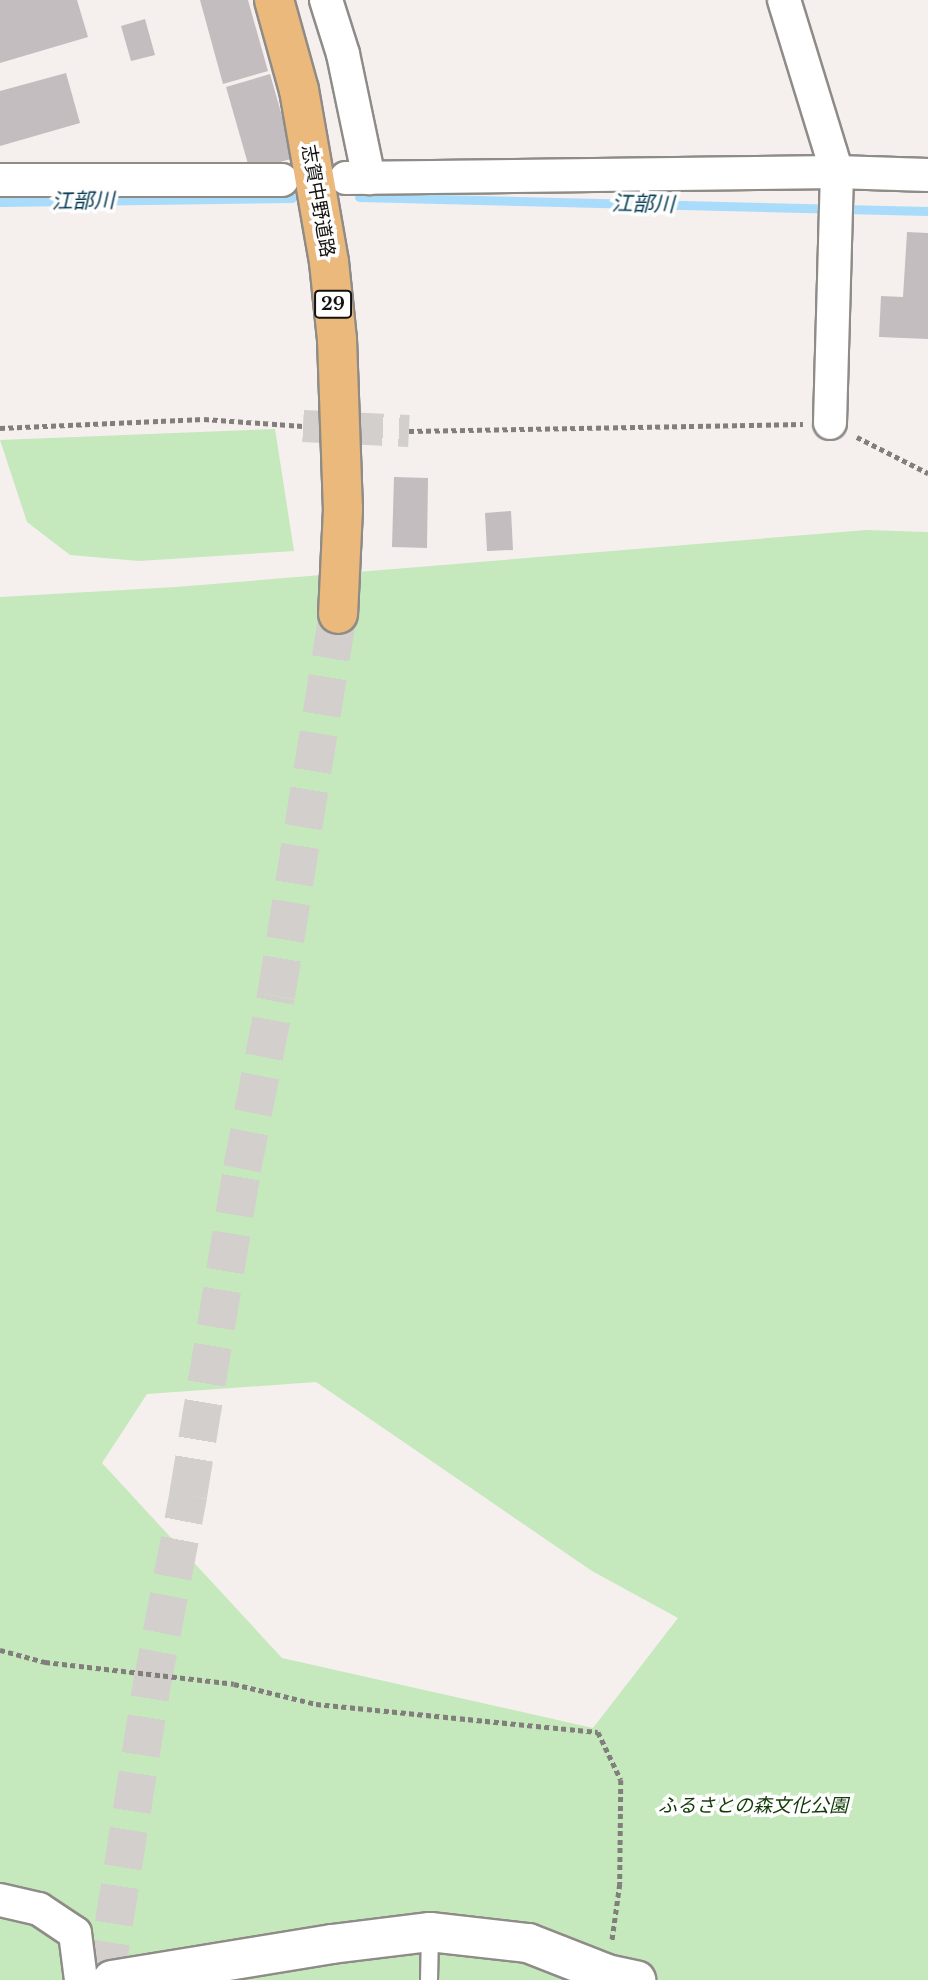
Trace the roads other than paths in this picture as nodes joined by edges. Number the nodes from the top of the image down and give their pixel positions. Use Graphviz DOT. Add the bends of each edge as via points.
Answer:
graph roads {
  1 [pos="274,0"];
  2 [pos="327,0"];
  3 [pos="784,0"];
  4 [pos="837,172"];
  5 [pos="928,175"];
  6 [pos="0,180"];
  7 [pos="282,180"];
  8 [pos="830,423"];
  9 [pos="338,614"];
  10 [pos="0,1900"];
  11 [pos="429,1932"];
  12 [pos="621,1977"];
  13 [pos="81,1980"];
  14 [pos="112,1980"];
  15 [pos="429,1980"];
  1 -- 9 [label="main road, 志賀中野道路 / 29" via="299,90 329,262 337,339 343,509"];
  2 -- 4 [label="street" via="343,54 358,178"];
  3 -- 4 [label="street"];
  4 -- 5 [label="street"];
  4 -- 8 [label="street"];
  6 -- 7 [label="street"];
  10 -- 13 [label="street" via="39,1909 75,1933"];
  11 -- 12 [label="street" via="528,1943"];
  11 -- 14 [label="street"];
  11 -- 15 [label="lane"];
}
